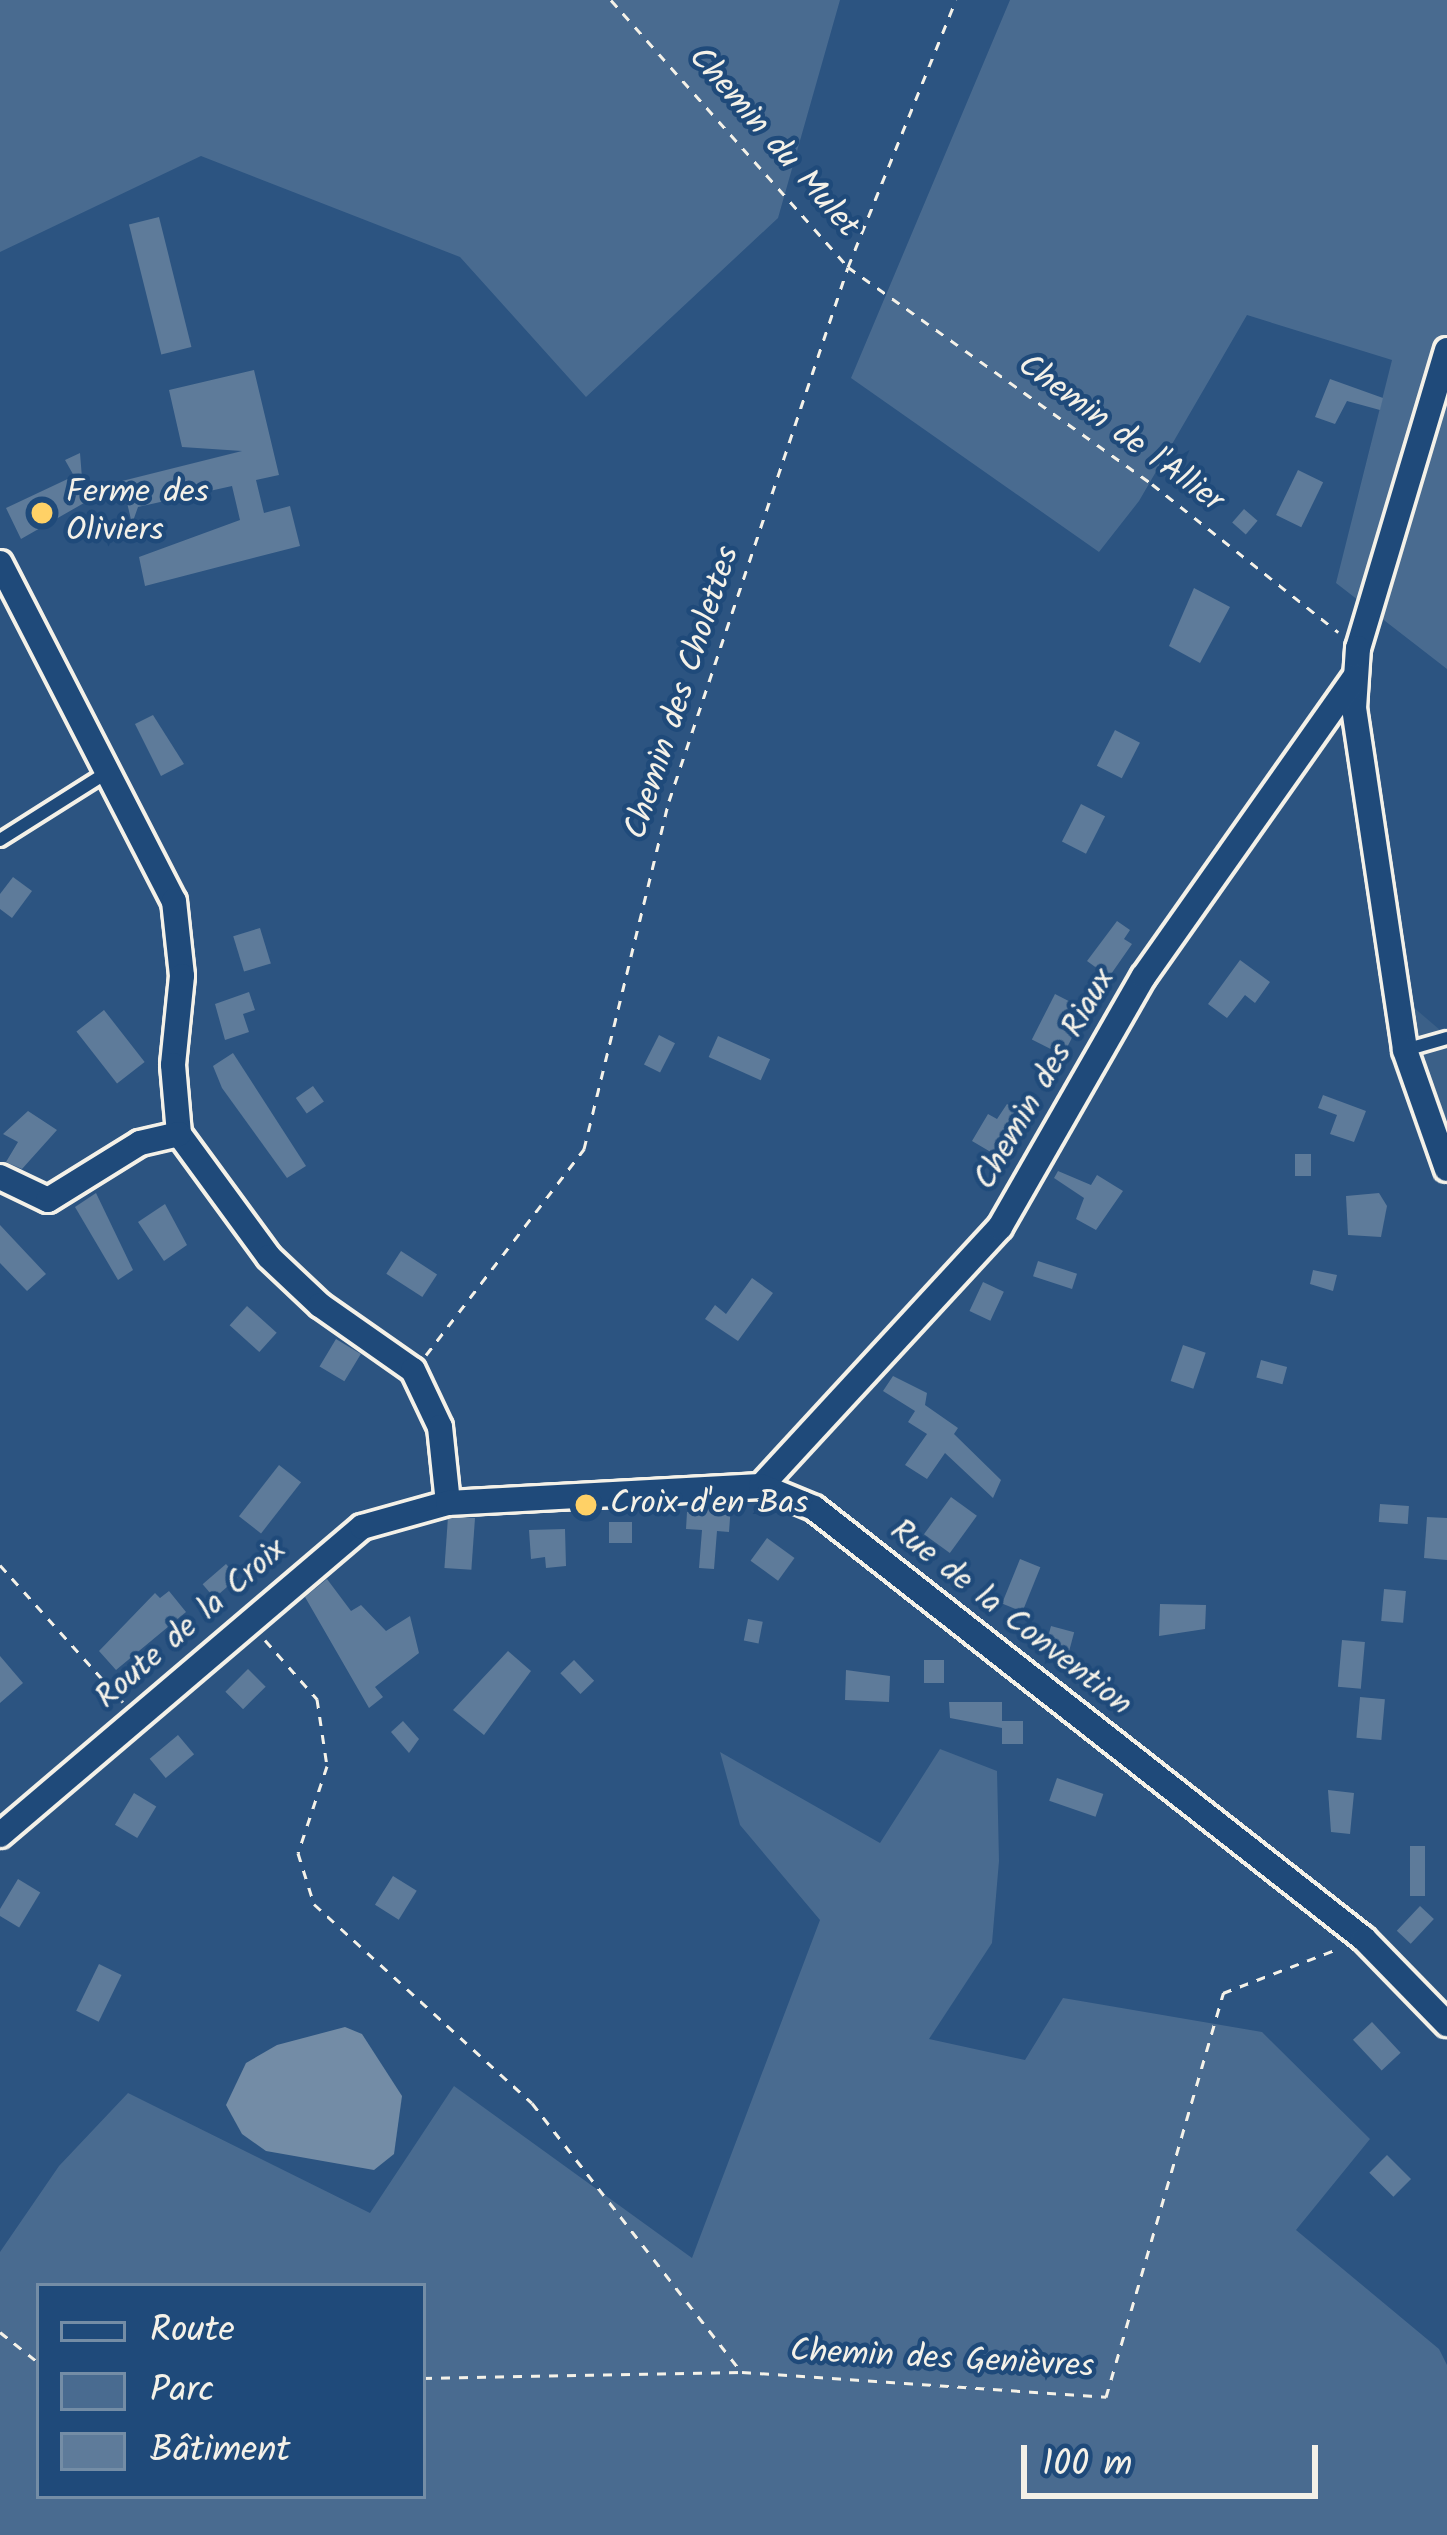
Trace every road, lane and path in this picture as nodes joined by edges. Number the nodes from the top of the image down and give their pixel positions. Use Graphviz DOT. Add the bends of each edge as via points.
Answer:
graph roads {
  1 [pos="611,0"];
  2 [pos="956,0"];
  3 [pos="848,267"];
  4 [pos="1447,350"];
  5 [pos="0,562"];
  6 [pos="1358,648"];
  7 [pos="1354,678"];
  8 [pos="109,771"];
  9 [pos="0,840"];
  10 [pos="1447,1038"];
  11 [pos="1406,1050"];
  12 [pos="179,1134"];
  13 [pos="1447,1169"];
  14 [pos="0,1177"];
  15 [pos="413,1370"];
  16 [pos="760,1486"];
  17 [pos="448,1503"];
  18 [pos="0,1565"];
  19 [pos="247,1620"];
  20 [pos="136,1717"];
  21 [pos="0,1835"];
  22 [pos="1364,1939"];
  23 [pos="1447,2024"];
  24 [pos="0,2332"];
  25 [pos="36,2361"];
  26 [pos="742,2372"];
  27 [pos="426,2378"];
  1 -- 3 [label="path, Chemin du Mulet"];
  2 -- 3 [label="path, Chemin des Cholettes"];
  3 -- 6 [label="path, Chemin de l'Allier" via="1152,484"];
  3 -- 15 [label="path, Chemin des Cholettes" via="669,801 584,1149"];
  4 -- 6 [label="street"];
  5 -- 8 [label="street"];
  6 -- 7 [label="street"];
  7 -- 11 [label="street"];
  7 -- 16 [label="street, Chemin des Riaux" via="1137,986 1000,1227"];
  8 -- 9 [label="lane"];
  8 -- 12 [label="street" via="174,901"];
  10 -- 11 [label="lane"];
  11 -- 13 [label="street"];
  12 -- 14 [label="street" via="140,1143 48,1200"];
  12 -- 15 [label="street" via="268,1257"];
  15 -- 17 [label="street" via="440,1427"];
  16 -- 17 [label="street, Rue de la Convention"];
  16 -- 22 [label="street, Rue de la Convention" via="814,1508"];
  17 -- 19 [label="street, Route de la Croix" via="362,1527"];
  18 -- 20 [label="path"];
  19 -- 20 [label="street, Route de la Croix"];
  19 -- 26 [label="path" via="317,1699 327,1766 298,1853 314,1904 532,2103"];
  20 -- 21 [label="street, Route de la Croix"];
  22 -- 23 [label="street, Rue de la Convention"];
  22 -- 26 [label="path, Chemin des Genièvres" via="1223,1993 1106,2397"];
  24 -- 25 [label="path"];
  26 -- 27 [label="path, Chemin des Genièvres"];
}
